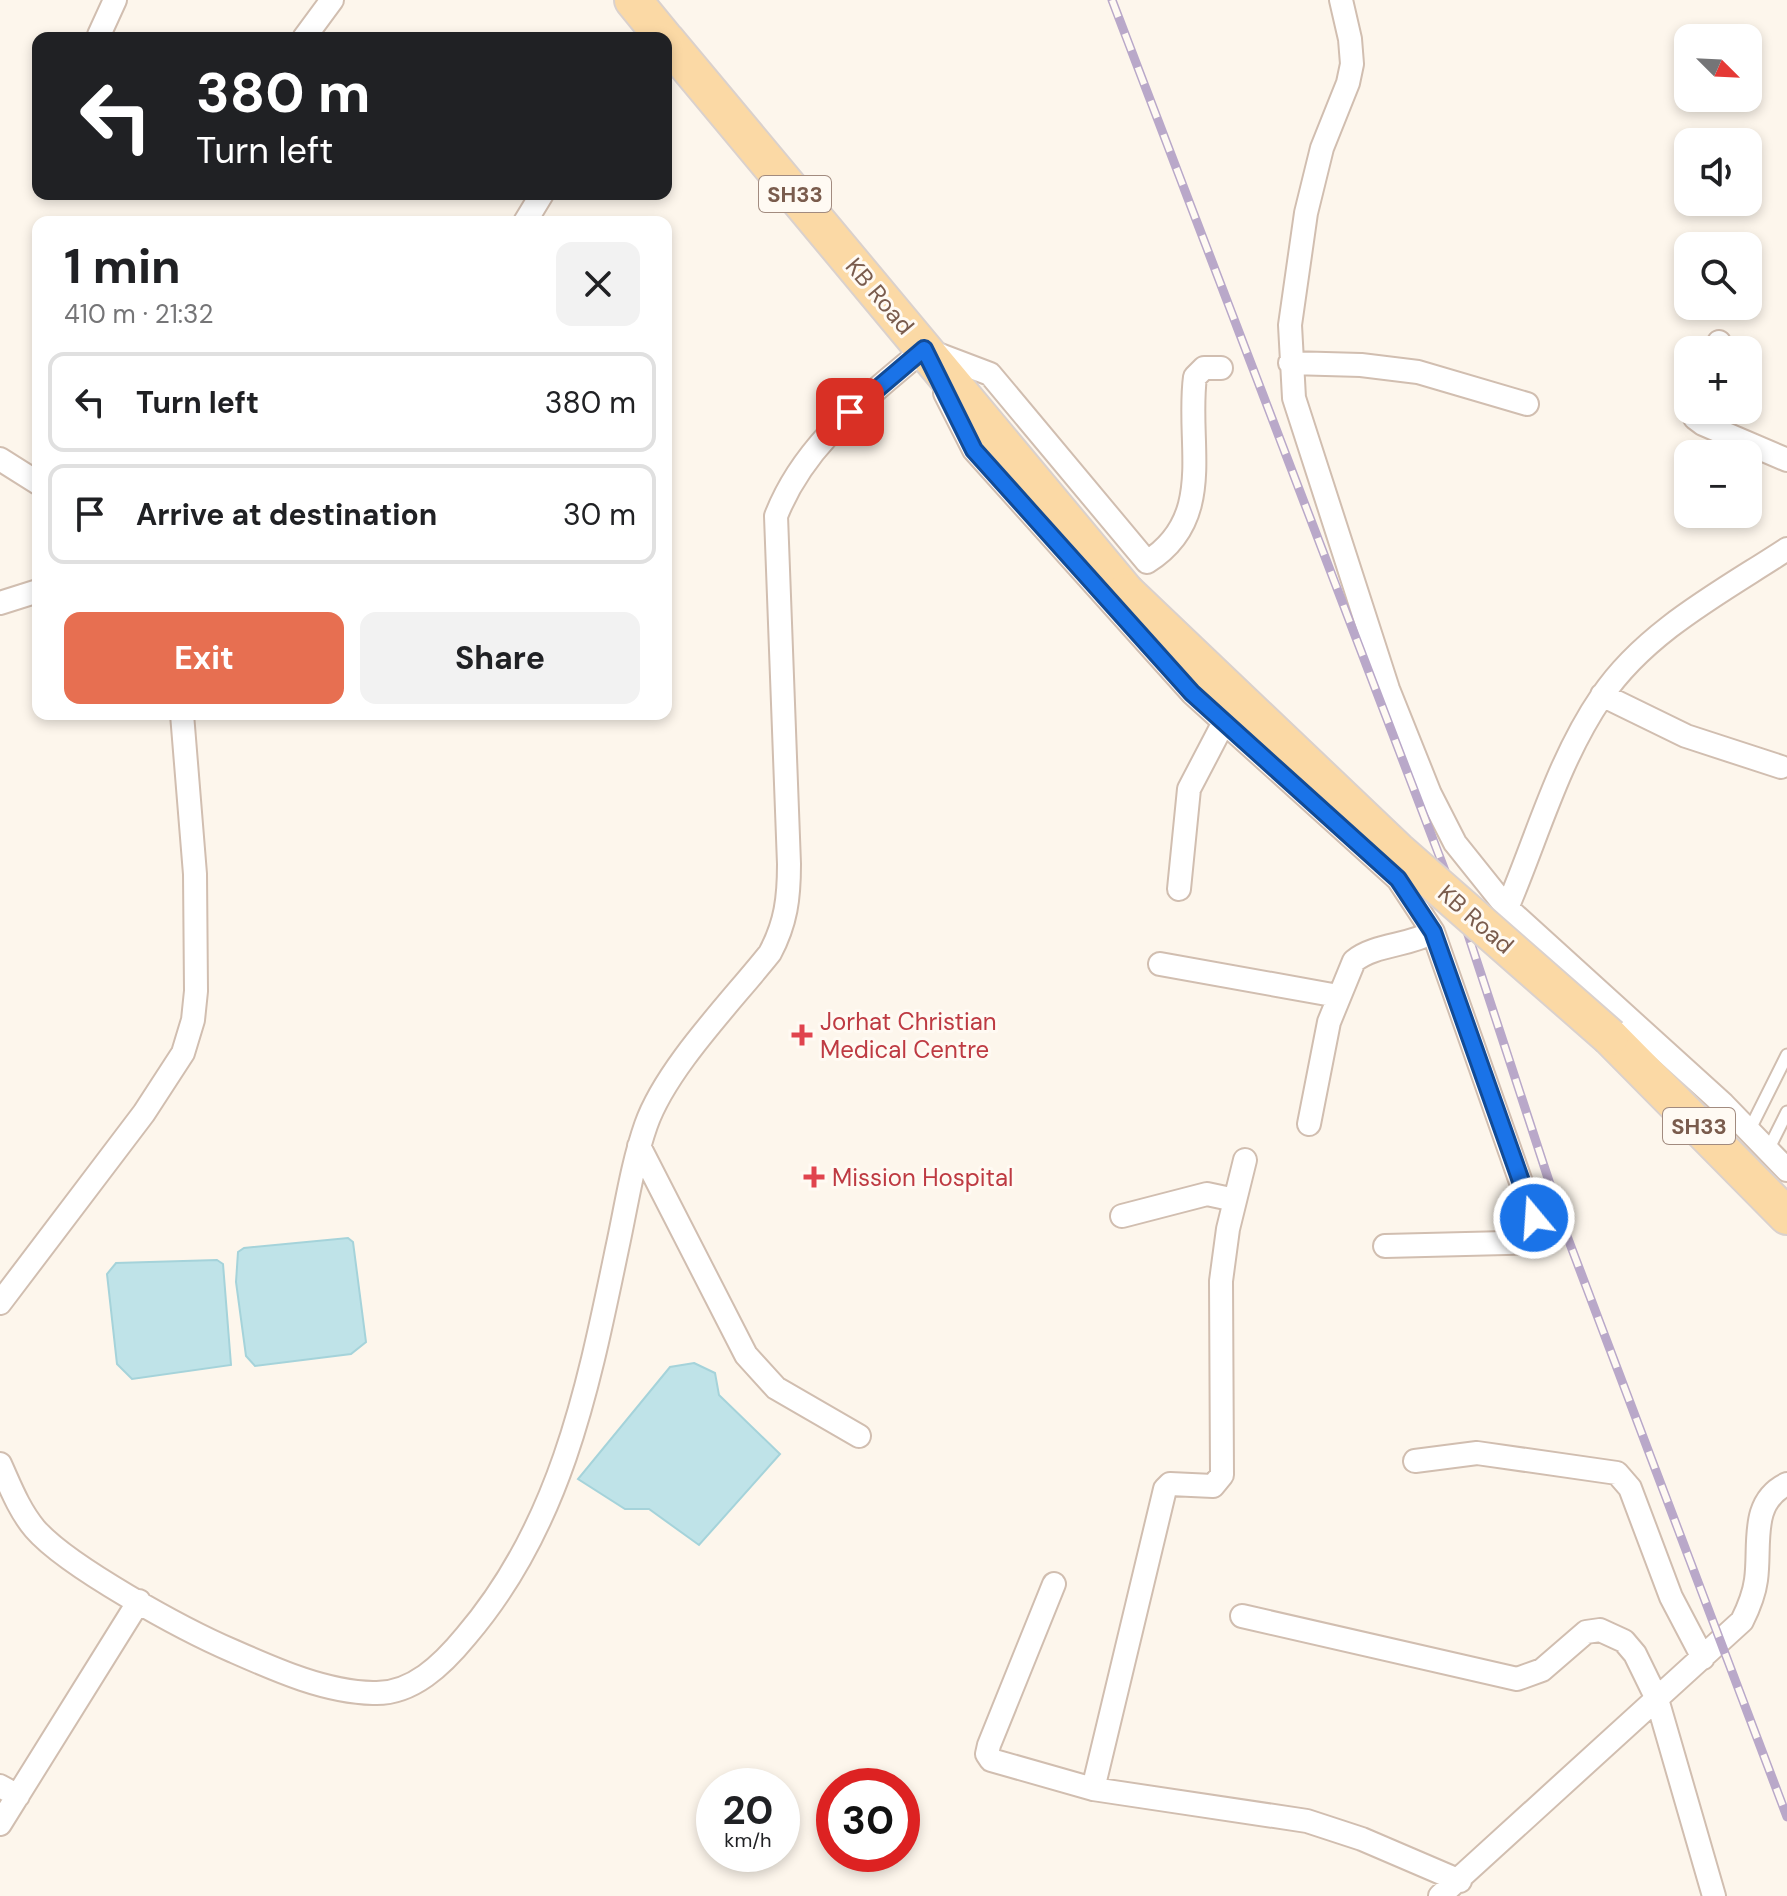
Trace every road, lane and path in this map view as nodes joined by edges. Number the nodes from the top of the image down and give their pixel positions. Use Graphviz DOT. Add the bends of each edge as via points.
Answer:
graph roads {
  1 [pos="115,0"];
  2 [pos="332,0"];
  3 [pos="633,0"];
  4 [pos="1341,0"];
  5 [pos="100,32"];
  6 [pos="308,32"];
  7 [pos="657,32"];
  8 [pos="672,50"];
  9 [pos="924,349"];
  10 [pos="1290,363"];
  11 [pos="1221,368"];
  12 [pos="1527,404"];
  13 [pos="1703,424"];
  14 [pos="0,459"];
  15 [pos="1787,460"];
  16 [pos="32,479"];
  17 [pos="1787,549"];
  18 [pos="32,593"];
  19 [pos="0,603"];
  20 [pos="1602,695"];
  21 [pos="182,720"];
  22 [pos="1224,722"];
  23 [pos="1781,767"];
  24 [pos="1179,889"];
  25 [pos="1507,908"];
  26 [pos="1433,932"];
  27 [pos="1160,964"];
  28 [pos="1338,996"];
  29 [pos="1785,1063"];
  30 [pos="1787,1112"];
  31 [pos="1309,1124"];
  32 [pos="1749,1131"];
  33 [pos="639,1146"];
  34 [pos="1768,1150"];
  35 [pos="1245,1160"];
  36 [pos="1787,1170"];
  37 [pos="1235,1200"];
  38 [pos="1122,1216"];
  39 [pos="1787,1216"];
  40 [pos="1385,1246"];
  41 [pos="0,1303"];
  42 [pos="859,1436"];
  43 [pos="1415,1461"];
  44 [pos="0,1464"];
  45 [pos="1787,1484"];
  46 [pos="1054,1584"];
  47 [pos="139,1601"];
  48 [pos="1242,1616"];
  49 [pos="1703,1658"];
  50 [pos="1657,1699"];
  51 [pos="1093,1789"];
  52 [pos="9,1791"];
  53 [pos="0,1824"];
  54 [pos="1460,1881"];
  55 [pos="1440,1896"];
  56 [pos="1714,1896"];
  1 -- 5 [label="street"];
  2 -- 6 [label="street"];
  3 -- 7 [label="main road, KB Road / SH33"];
  4 -- 10 [label="street" via="1352,64 1313,179 1290,325"];
  8 -- 9 [label="main road, KB Road / SH33"];
  9 -- 11 [label="street" via="990,374 1147,562 1166,550 1192,495 1195,377 1204,368"];
  9 -- 22 [label="street" via="974,450"];
  9 -- 33 [label="street" via="815,447 796,471 776,516 788,905 783,928 770,953 655,1102"];
  9 -- 39 [label="main road, KB Road / SH33, bridge" via="1126,592 1398,851 1610,1037"];
  10 -- 12 [label="street" via="1418,372"];
  10 -- 25 [label="street" via="1302,428 1393,702 1455,843"];
  13 -- 15 [label="street"];
  14 -- 16 [label="street"];
  17 -- 20 [label="street" via="1671,627"];
  18 -- 19 [label="street"];
  20 -- 23 [label="street" via="1686,736"];
  20 -- 25 [label="street" via="1569,754"];
  21 -- 41 [label="street" via="195,874 196,991 183,1053"];
  22 -- 24 [label="street" via="1189,789"];
  22 -- 26 [label="street" via="1398,879"];
  25 -- 32 [label="street"];
  26 -- 28 [label="street" via="1361,956"];
  26 -- 40 [label="street" via="1542,1242"];
  27 -- 28 [label="street"];
  28 -- 31 [label="street"];
  29 -- 32 [label="lane"];
  30 -- 34 [label="lane"];
  32 -- 34 [label="street"];
  33 -- 42 [label="street" via="746,1355 776,1388"];
  33 -- 47 [label="street" via="588,1388 560,1476 514,1570 447,1658 402,1689 374,1694 323,1685 221,1646"];
  34 -- 36 [label="street"];
  35 -- 37 [label="street"];
  37 -- 38 [label="street" via="1207,1194"];
  37 -- 51 [label="street" via="1221,1281 1222,1475 1213,1486 1170,1484 1165,1489"];
  43 -- 49 [label="street" via="1477,1453 1617,1473 1630,1488 1671,1597"];
  44 -- 47 [label="street" via="39,1533"];
  45 -- 49 [label="street" via="1764,1503 1750,1606 1742,1621"];
  46 -- 51 [label="street" via="987,1754 998,1764"];
  47 -- 52 [label="street"];
  48 -- 50 [label="street" via="1517,1679 1542,1670 1586,1632 1600,1630 1624,1641 1635,1654"];
  49 -- 50 [label="street"];
  50 -- 54 [label="street"];
  50 -- 56 [label="street"];
  51 -- 54 [label="street" via="1307,1821"];
  52 -- 53 [label="street"];
  54 -- 55 [label="street"];
}
